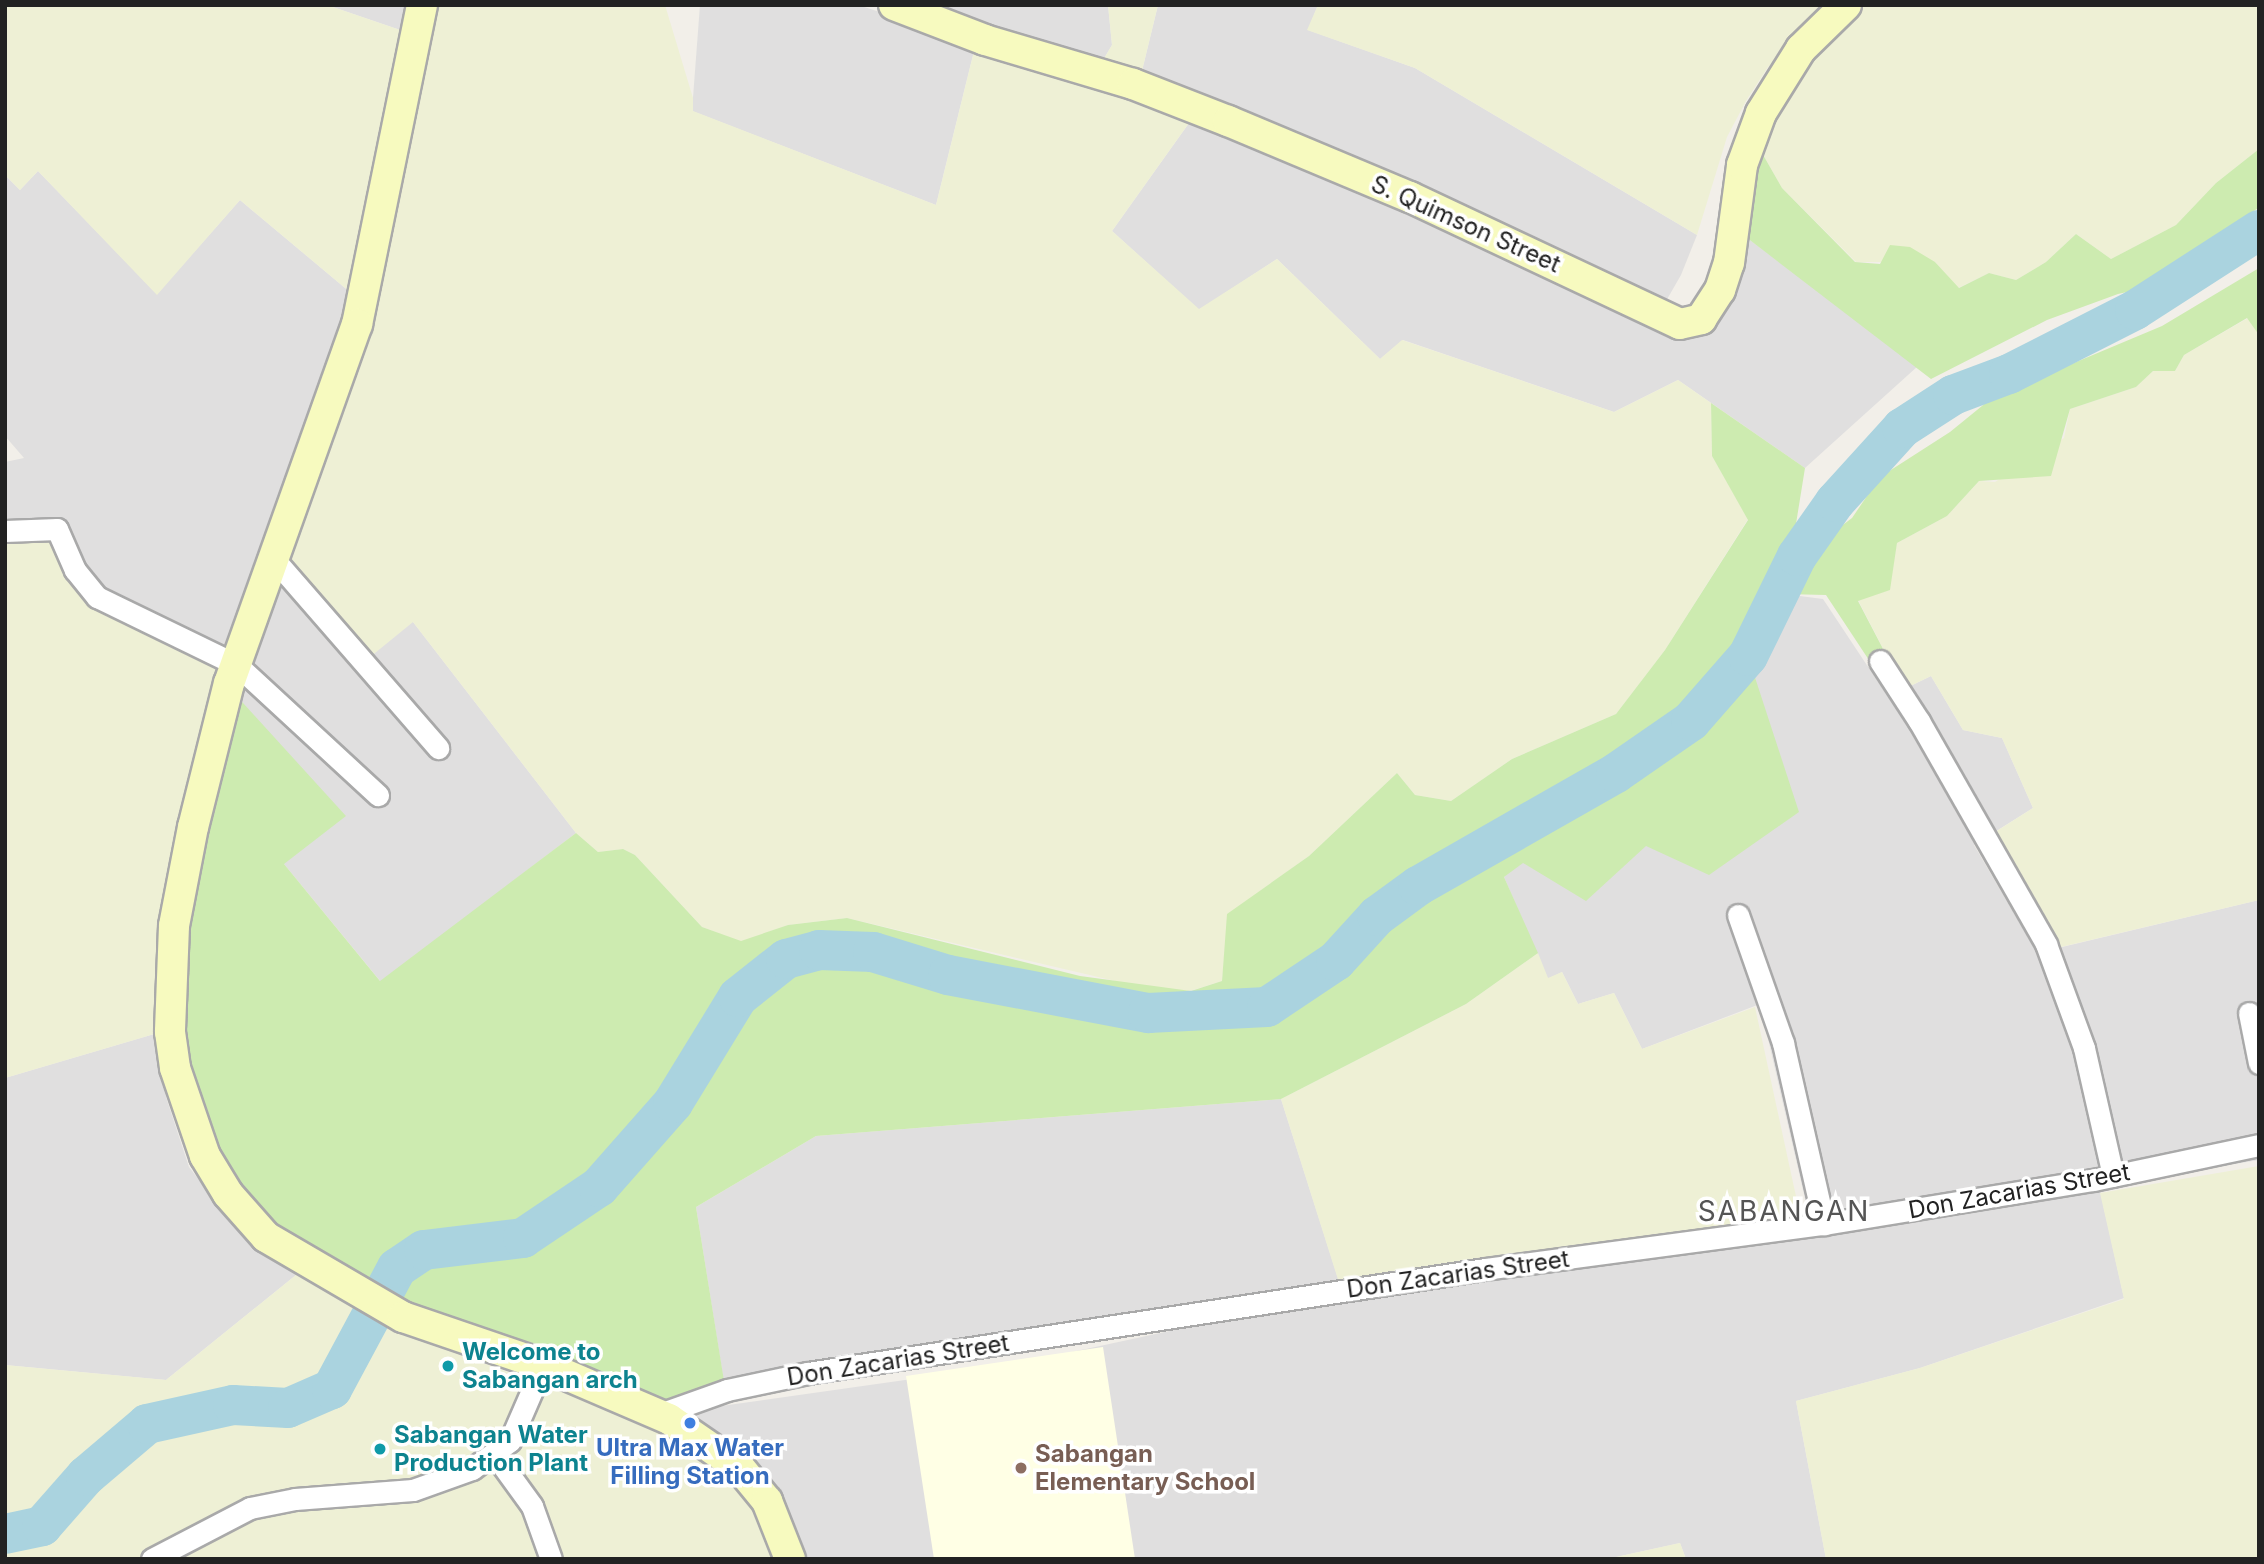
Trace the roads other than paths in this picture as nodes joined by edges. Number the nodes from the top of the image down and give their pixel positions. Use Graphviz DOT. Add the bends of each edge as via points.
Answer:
graph roads {
  1 [pos="422,5"];
  2 [pos="894,5"];
  3 [pos="1846,5"];
  4 [pos="5,531"];
  5 [pos="273,558"];
  6 [pos="1880,661"];
  7 [pos="237,665"];
  8 [pos="438,748"];
  9 [pos="378,795"];
  10 [pos="1738,915"];
  11 [pos="2249,1013"];
  12 [pos="2259,1063"];
  13 [pos="2259,1145"];
  14 [pos="2113,1176"];
  15 [pos="1824,1224"];
  16 [pos="543,1365"];
  17 [pos="660,1414"];
  18 [pos="495,1455"];
  19 [pos="152,1559"];
  20 [pos="551,1559"];
  21 [pos="790,1559"];
  1 -- 5 [label="street" via="357,324"];
  2 -- 3 [label="street, S. Quimson Street" via="985,40 1133,84 1228,121 1410,197 1680,324 1701,319 1720,290 1729,262 1742,165 1761,113 1801,49"];
  4 -- 7 [label="street" via="57,528 75,570 97,597"];
  5 -- 7 [label="street"];
  5 -- 8 [label="street"];
  6 -- 14 [label="street" via="2046,944 2084,1048"];
  7 -- 9 [label="street"];
  7 -- 16 [label="street" via="193,827 174,926 170,1032 197,1142 247,1218 286,1250 403,1317"];
  10 -- 15 [label="street" via="1783,1043"];
  11 -- 12 [label="street"];
  13 -- 14 [label="street, Don Zacarias Street"];
  14 -- 15 [label="street, Don Zacarias Street"];
  15 -- 17 [label="street, Don Zacarias Street" via="1485,1269 808,1373 727,1390"];
  16 -- 17 [label="street"];
  16 -- 18 [label="street" via="521,1426"];
  17 -- 21 [label="street" via="740,1468 767,1501"];
  18 -- 19 [label="street" via="463,1473 413,1490 295,1499 250,1508"];
  18 -- 20 [label="street" via="532,1506"];
}
